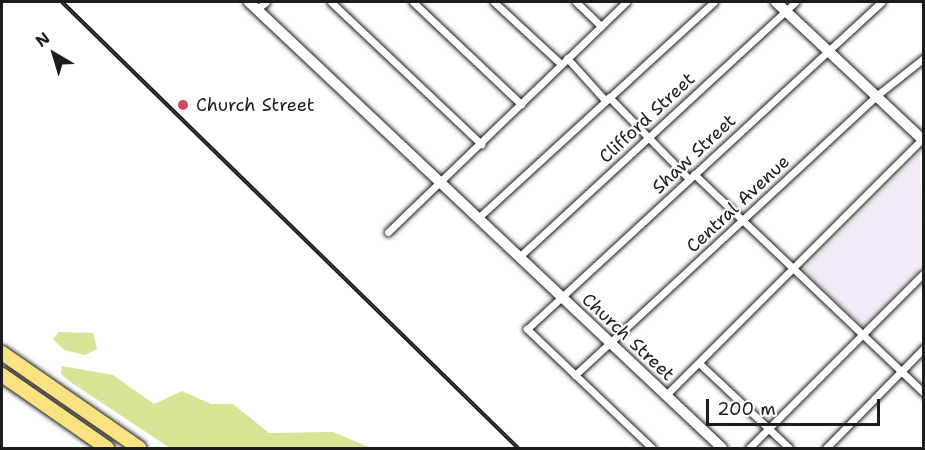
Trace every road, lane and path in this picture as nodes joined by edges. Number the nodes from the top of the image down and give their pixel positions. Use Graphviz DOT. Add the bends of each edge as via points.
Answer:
graph roads {
  1 [pos="267,2"];
  2 [pos="331,2"];
  3 [pos="413,2"];
  4 [pos="494,2"];
  5 [pos="576,2"];
  6 [pos="626,2"];
  7 [pos="714,2"];
  8 [pos="776,2"];
  9 [pos="795,2"];
  10 [pos="880,2"];
  11 [pos="253,5"];
  12 [pos="785,10"];
  13 [pos="601,26"];
  14 [pos="827,50"];
  15 [pos="567,58"];
  16 [pos="924,58"];
  17 [pos="561,64"];
  18 [pos="876,96"];
  19 [pos="607,99"];
  20 [pos="521,104"];
  21 [pos="648,138"];
  22 [pos="923,139"];
  23 [pos="481,144"];
  24 [pos="691,176"];
  25 [pos="441,183"];
  26 [pos="478,218"];
  27 [pos="742,220"];
  28 [pos="388,232"];
  29 [pos="519,257"];
  30 [pos="793,269"];
  31 [pos="924,273"];
  32 [pos="561,297"];
  33 [pos="861,334"];
  34 [pos="610,342"];
  35 [pos="924,348"];
  36 [pos="2,353"];
  37 [pos="700,364"];
  38 [pos="900,371"];
  39 [pos="2,375"];
  40 [pos="575,375"];
  41 [pos="924,393"];
  42 [pos="666,396"];
  43 [pos="768,428"];
  44 [pos="107,448"];
  45 [pos="139,448"];
  46 [pos="652,448"];
  47 [pos="722,448"];
  48 [pos="749,448"];
  49 [pos="789,448"];
  50 [pos="826,448"];
  1 -- 11 [label="street"];
  2 -- 23 [label="street"];
  3 -- 20 [label="street"];
  4 -- 17 [label="street"];
  5 -- 13 [label="street"];
  6 -- 13 [label="street"];
  7 -- 19 [label="street"];
  8 -- 12 [label="main road"];
  9 -- 12 [label="street, Clifford Street"];
  10 -- 14 [label="street, Shaw Street"];
  11 -- 25 [label="main road, Church Street"];
  12 -- 14 [label="main road"];
  12 -- 21 [label="street, Clifford Street"];
  13 -- 15 [label="street"];
  14 -- 18 [label="main road"];
  14 -- 24 [label="street, Shaw Street"];
  15 -- 17 [label="street"];
  15 -- 19 [label="street"];
  16 -- 18 [label="street, Central Avenue"];
  17 -- 20 [label="street"];
  18 -- 22 [label="main road"];
  18 -- 27 [label="street, Central Avenue"];
  19 -- 21 [label="street"];
  19 -- 26 [label="street"];
  20 -- 23 [label="street"];
  21 -- 24 [label="street"];
  21 -- 29 [label="street, Clifford Street"];
  22 -- 30 [label="street"];
  23 -- 25 [label="street"];
  24 -- 27 [label="street"];
  24 -- 32 [label="street, Shaw Street"];
  25 -- 26 [label="main road, Church Street"];
  25 -- 28 [label="street"];
  26 -- 29 [label="main road, Church Street"];
  27 -- 30 [label="street"];
  27 -- 34 [label="street, Central Avenue"];
  29 -- 32 [label="main road, Church Street"];
  30 -- 33 [label="street"];
  30 -- 37 [label="street"];
  31 -- 33 [label="street"];
  32 -- 34 [label="main road, Church Street"];
  32 -- 40 [label="street, Shaw Street" via="527,329"];
  33 -- 38 [label="street"];
  33 -- 43 [label="street"];
  34 -- 40 [label="street, Central Avenue"];
  34 -- 42 [label="main road, Church Street"];
  35 -- 38 [label="street"];
  36 -- 45 [label="highway"];
  37 -- 42 [label="street"];
  37 -- 43 [label="street"];
  38 -- 41 [label="street"];
  38 -- 50 [label="street"];
  39 -- 44 [label="highway"];
  40 -- 46 [label="street"];
  42 -- 47 [label="main road, Church Street"];
  43 -- 48 [label="street"];
  43 -- 49 [label="street"];
}
